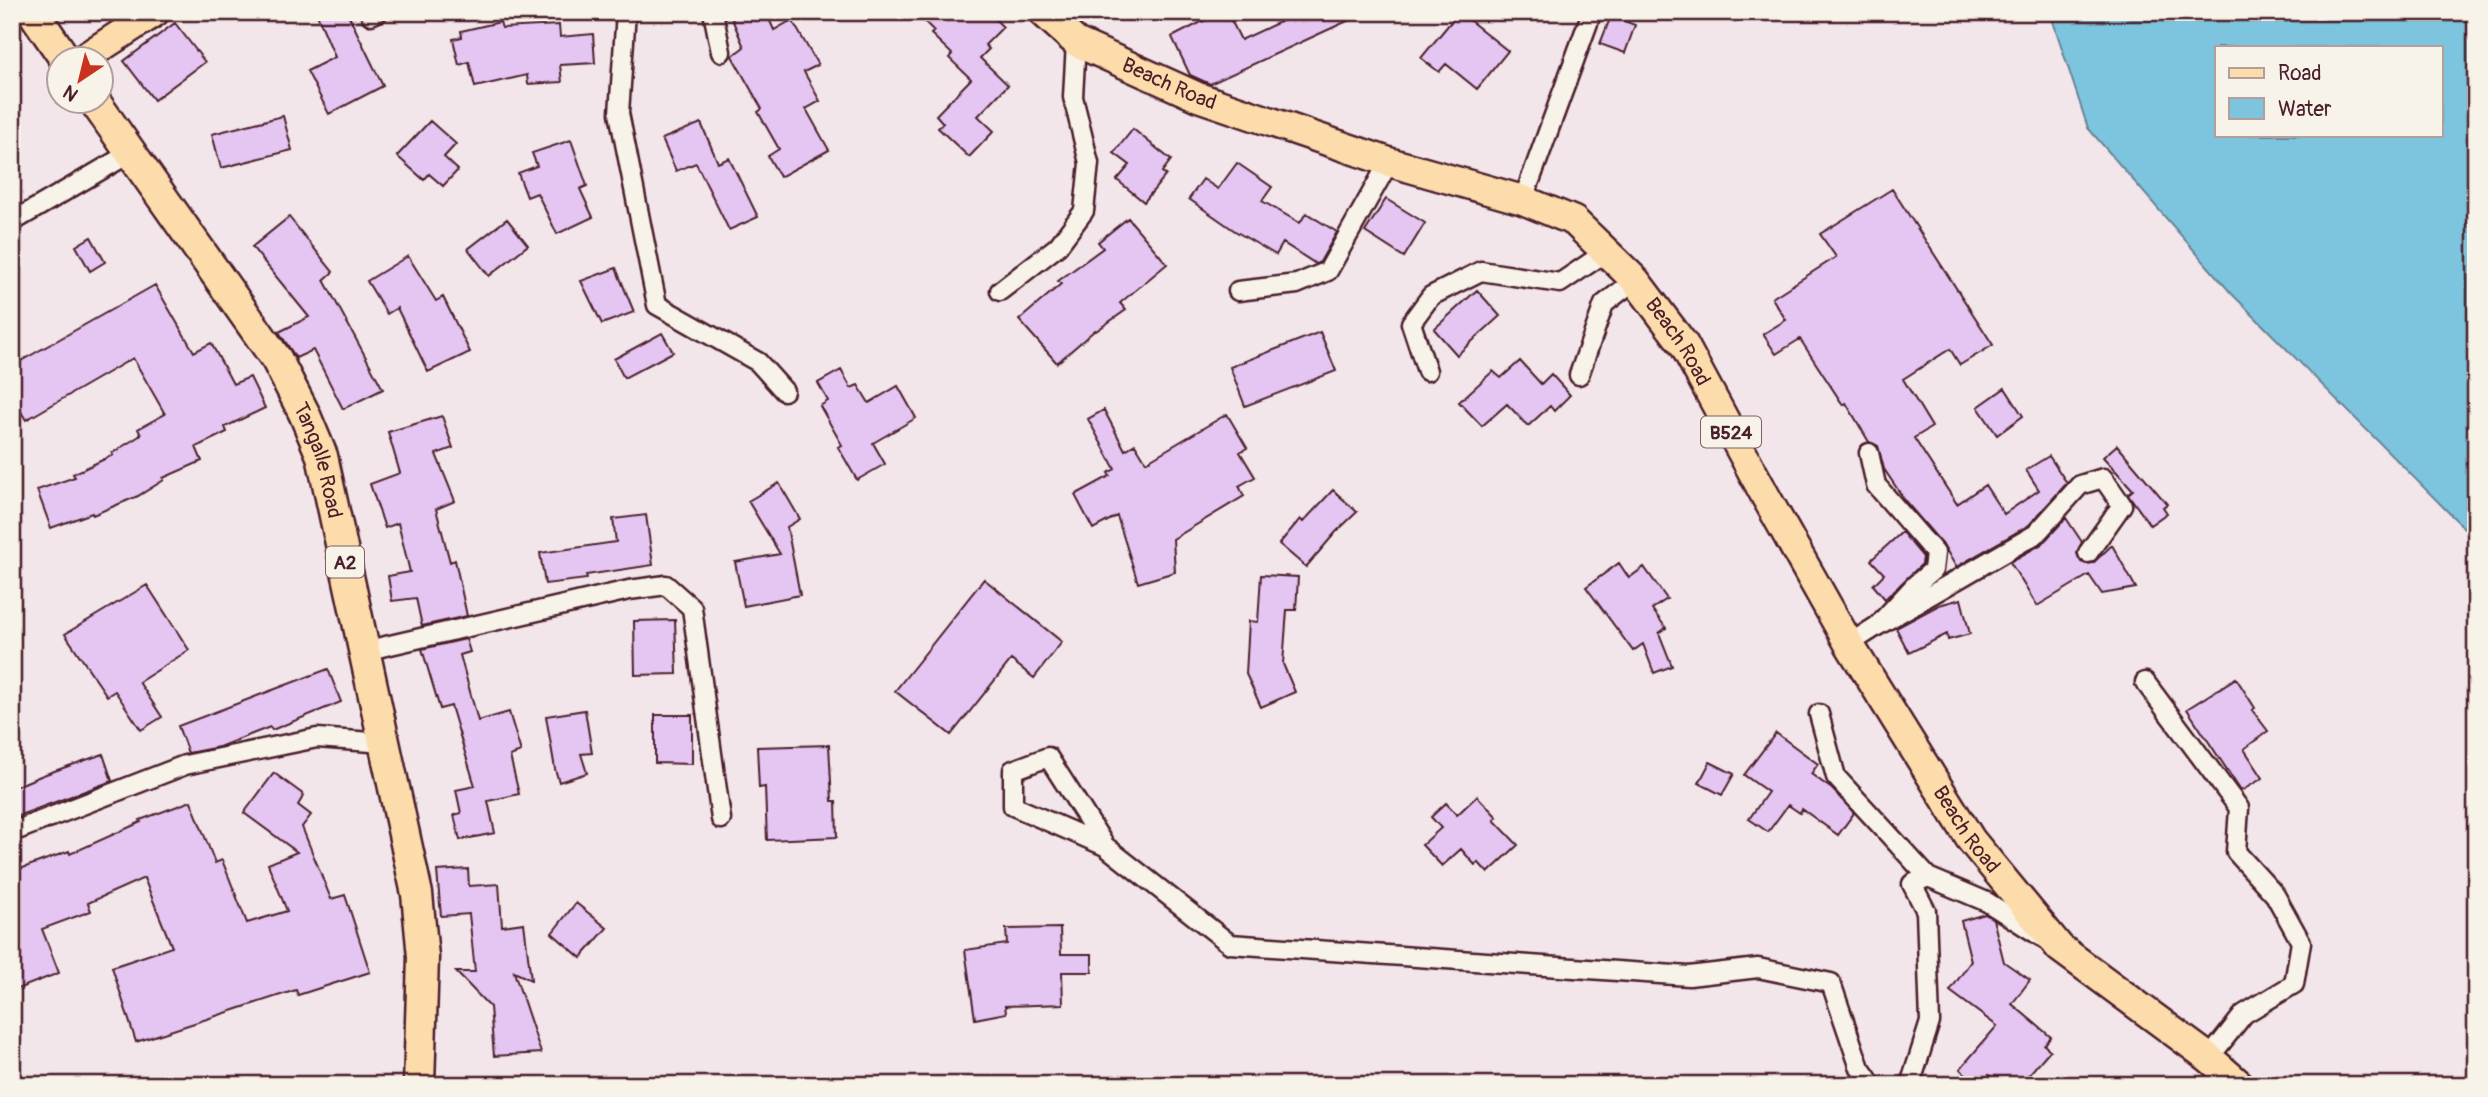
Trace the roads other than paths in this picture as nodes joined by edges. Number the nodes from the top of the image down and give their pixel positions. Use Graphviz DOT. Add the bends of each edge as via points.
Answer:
graph roads {
  1 [pos="33,12"];
  2 [pos="155,12"];
  3 [pos="626,12"];
  4 [pos="713,12"];
  5 [pos="1043,12"];
  6 [pos="1592,12"];
  7 [pos="1076,42"];
  8 [pos="56,46"];
  9 [pos="103,46"];
  10 [pos="721,52"];
  11 [pos="105,116"];
  12 [pos="130,153"];
  13 [pos="1389,162"];
  14 [pos="1523,200"];
  15 [pos="12,222"];
  16 [pos="1606,252"];
  17 [pos="1635,280"];
  18 [pos="1000,290"];
  19 [pos="1238,290"];
  20 [pos="1427,372"];
  21 [pos="1579,375"];
  22 [pos="784,391"];
  23 [pos="1869,453"];
  24 [pos="2088,554"];
  25 [pos="1877,626"];
  26 [pos="1849,644"];
  27 [pos="364,651"];
  28 [pos="2145,682"];
  29 [pos="1819,714"];
  30 [pos="385,743"];
  31 [pos="721,819"];
  32 [pos="12,832"];
  33 [pos="1105,846"];
  34 [pos="1928,877"];
  35 [pos="2060,948"];
  36 [pos="2209,1058"];
  37 [pos="419,1085"];
  38 [pos="1872,1085"];
  39 [pos="1910,1085"];
  40 [pos="2240,1085"];
  1 -- 8 [label="highway"];
  2 -- 9 [label="main road"];
  3 -- 22 [label="street" via="619,113 657,305 758,362"];
  4 -- 10 [label="street"];
  5 -- 7 [label="main road, Beach Road / B524"];
  6 -- 14 [label="street"];
  7 -- 13 [label="main road, Beach Road / B524" via="1198,97"];
  7 -- 18 [label="street" via="1073,97 1089,163 1084,211 1058,246"];
  11 -- 12 [label="highway, Tangalle Road / A2"];
  12 -- 15 [label="street"];
  12 -- 27 [label="highway, Tangalle Road / A2" via="277,360 304,413 322,456"];
  13 -- 14 [label="main road, Beach Road / B524"];
  13 -- 19 [label="street" via="1328,271 1297,284"];
  14 -- 16 [label="main road, Beach Road / B524" via="1574,221"];
  16 -- 17 [label="main road, Beach Road / B524"];
  16 -- 20 [label="street" via="1560,283 1481,271 1431,296 1411,323"];
  17 -- 21 [label="street" via="1604,304"];
  17 -- 26 [label="main road, Beach Road / B524" via="1684,345"];
  23 -- 25 [label="street" via="1876,485 1935,553 1933,570"];
  24 -- 25 [label="street" via="2122,505 2103,478 2080,485 2036,534"];
  25 -- 26 [label="street"];
  26 -- 35 [label="main road, Beach Road / B524" via="1971,840"];
  27 -- 30 [label="highway, Tangalle Road / A2"];
  27 -- 31 [label="street" via="666,585 692,608"];
  28 -- 36 [label="street" via="2239,808 2236,852 2275,895 2301,942 2294,984 2244,1014"];
  29 -- 34 [label="street" via="1836,777"];
  30 -- 32 [label="street" via="317,738 185,765"];
  30 -- 37 [label="highway, Tangalle Road / A2" via="417,894 422,957"];
  33 -- 33 [label="street" via="1048,757 1013,770 1013,806"];
  33 -- 38 [label="street" via="1230,944 1689,976 1758,968 1831,983 1860,1068"];
  34 -- 35 [label="street" via="1987,902"];
  34 -- 39 [label="street" via="1913,884 1926,911 1930,1022"];
  35 -- 36 [label="main road, Beach Road / B524"];
  36 -- 40 [label="main road, Beach Road / B524"];
}
